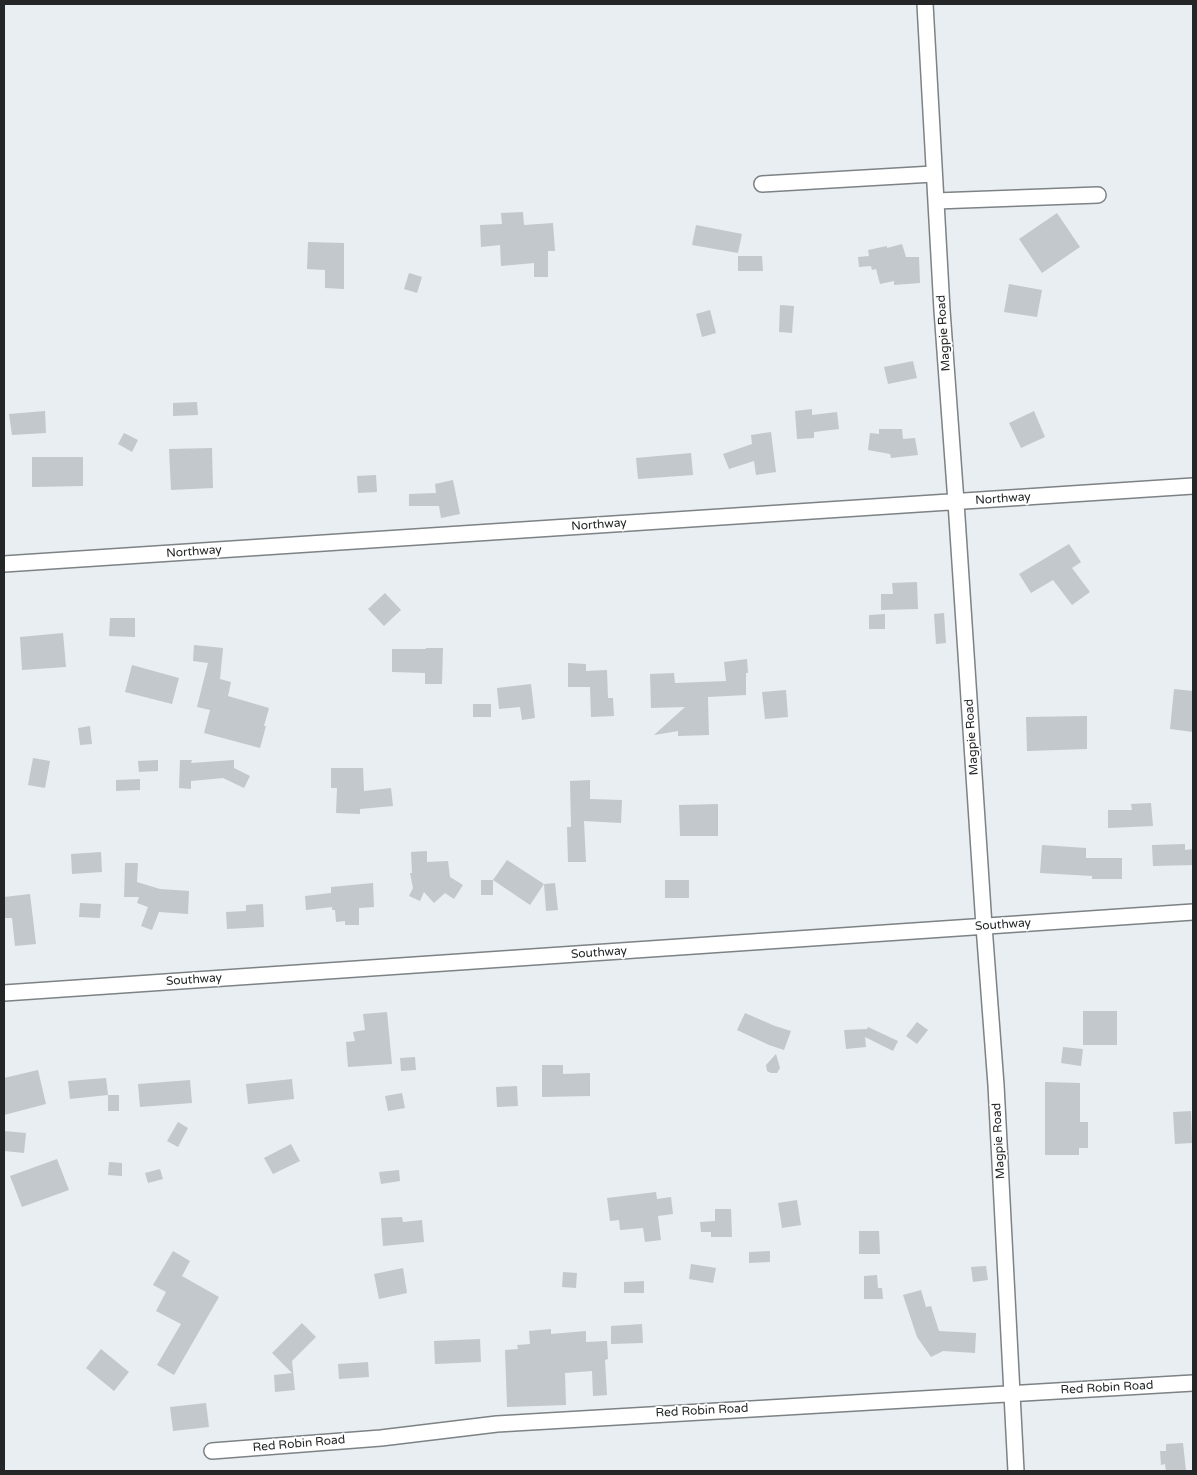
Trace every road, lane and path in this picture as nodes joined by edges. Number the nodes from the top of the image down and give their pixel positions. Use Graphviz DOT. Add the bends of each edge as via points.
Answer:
graph roads {
  1 [pos="925,4"];
  2 [pos="933,174"];
  3 [pos="762,184"];
  4 [pos="1098,195"];
  5 [pos="936,201"];
  6 [pos="1193,486"];
  7 [pos="956,502"];
  8 [pos="4,564"];
  9 [pos="1193,912"];
  10 [pos="984,926"];
  11 [pos="4,993"];
  12 [pos="1193,1383"];
  13 [pos="1012,1393"];
  14 [pos="212,1451"];
  15 [pos="1016,1471"];
  1 -- 2 [label="street, Magpie Road"];
  2 -- 3 [label="street"];
  2 -- 5 [label="street, Magpie Road"];
  4 -- 5 [label="street"];
  5 -- 7 [label="street, Magpie Road"];
  6 -- 7 [label="street, Northway"];
  7 -- 8 [label="street, Northway"];
  7 -- 10 [label="street, Magpie Road"];
  9 -- 10 [label="street, Southway"];
  10 -- 11 [label="street, Southway"];
  10 -- 13 [label="street, Magpie Road"];
  12 -- 13 [label="street, Red Robin Road"];
  13 -- 14 [label="street, Red Robin Road" via="497,1424 381,1438"];
  13 -- 15 [label="street, Magpie Road"];
}
